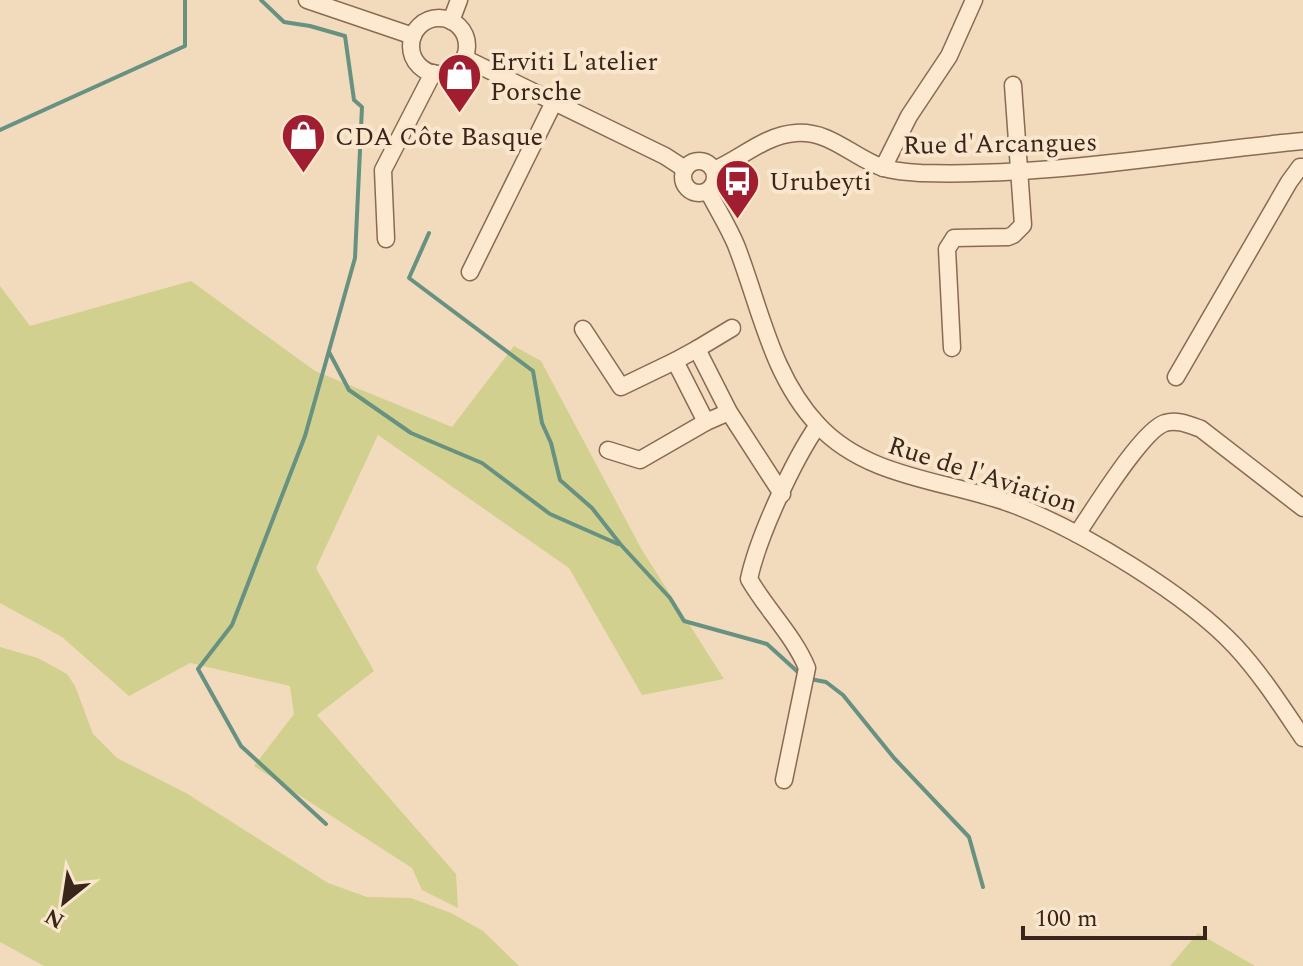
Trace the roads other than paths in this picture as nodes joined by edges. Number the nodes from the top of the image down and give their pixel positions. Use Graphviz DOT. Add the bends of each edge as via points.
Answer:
graph roads {
  1 [pos="307,0"];
  2 [pos="459,0"];
  3 [pos="974,0"];
  4 [pos="451,21"];
  5 [pos="413,36"];
  6 [pos="464,58"];
  7 [pos="433,73"];
  8 [pos="1013,85"];
  9 [pos="554,102"];
  10 [pos="1303,141"];
  11 [pos="1303,167"];
  12 [pos="883,168"];
  13 [pos="685,169"];
  14 [pos="714,170"];
  15 [pos="1019,171"];
  16 [pos="708,191"];
  17 [pos="386,239"];
  18 [pos="470,272"];
  19 [pos="732,328"];
  20 [pos="583,329"];
  21 [pos="952,348"];
  22 [pos="697,349"];
  23 [pos="675,361"];
  24 [pos="1176,377"];
  25 [pos="729,412"];
  26 [pos="706,422"];
  27 [pos="818,425"];
  28 [pos="608,450"];
  29 [pos="782,494"];
  30 [pos="1303,508"];
  31 [pos="1077,534"];
  32 [pos="1303,738"];
  33 [pos="784,780"];
  1 -- 5 [label="street"];
  2 -- 4 [label="street"];
  3 -- 12 [label="street" via="949,56"];
  4 -- 5 [label="street" via="433,19"];
  4 -- 6 [label="street" via="464,33"];
  5 -- 7 [label="street" via="414,59"];
  6 -- 7 [label="street" via="451,71"];
  6 -- 9 [label="street"];
  7 -- 17 [label="street" via="383,170"];
  8 -- 15 [label="street"];
  9 -- 13 [label="street"];
  9 -- 18 [label="street"];
  10 -- 15 [label="street, Rue d'Arcangues"];
  11 -- 24 [label="street" via="1289,182"];
  12 -- 14 [label="street, Rue d'Arcangues" via="835,140 796,133 775,137"];
  12 -- 15 [label="street, Rue d'Arcangues" via="923,173"];
  13 -- 14 [label="street" via="697,161"];
  13 -- 16 [label="street" via="688,189"];
  14 -- 16 [label="street"];
  15 -- 21 [label="street" via="1020,229 1008,237 954,238 947,249"];
  16 -- 27 [label="street, Rue de l'Aviation" via="735,242 780,369"];
  19 -- 22 [label="street"];
  20 -- 23 [label="street" via="621,387"];
  22 -- 23 [label="street"];
  22 -- 25 [label="street"];
  23 -- 26 [label="street"];
  25 -- 26 [label="street"];
  25 -- 29 [label="street"];
  26 -- 28 [label="street" via="640,460"];
  27 -- 29 [label="street"];
  27 -- 31 [label="street, Rue de l'Aviation" via="839,444 876,464 1017,506"];
  29 -- 33 [label="street" via="749,579 807,668"];
  30 -- 31 [label="street, Rue de l'Aviation" via="1201,429 1167,422 1144,439"];
  31 -- 32 [label="street" via="1211,624 1275,696"];
}
